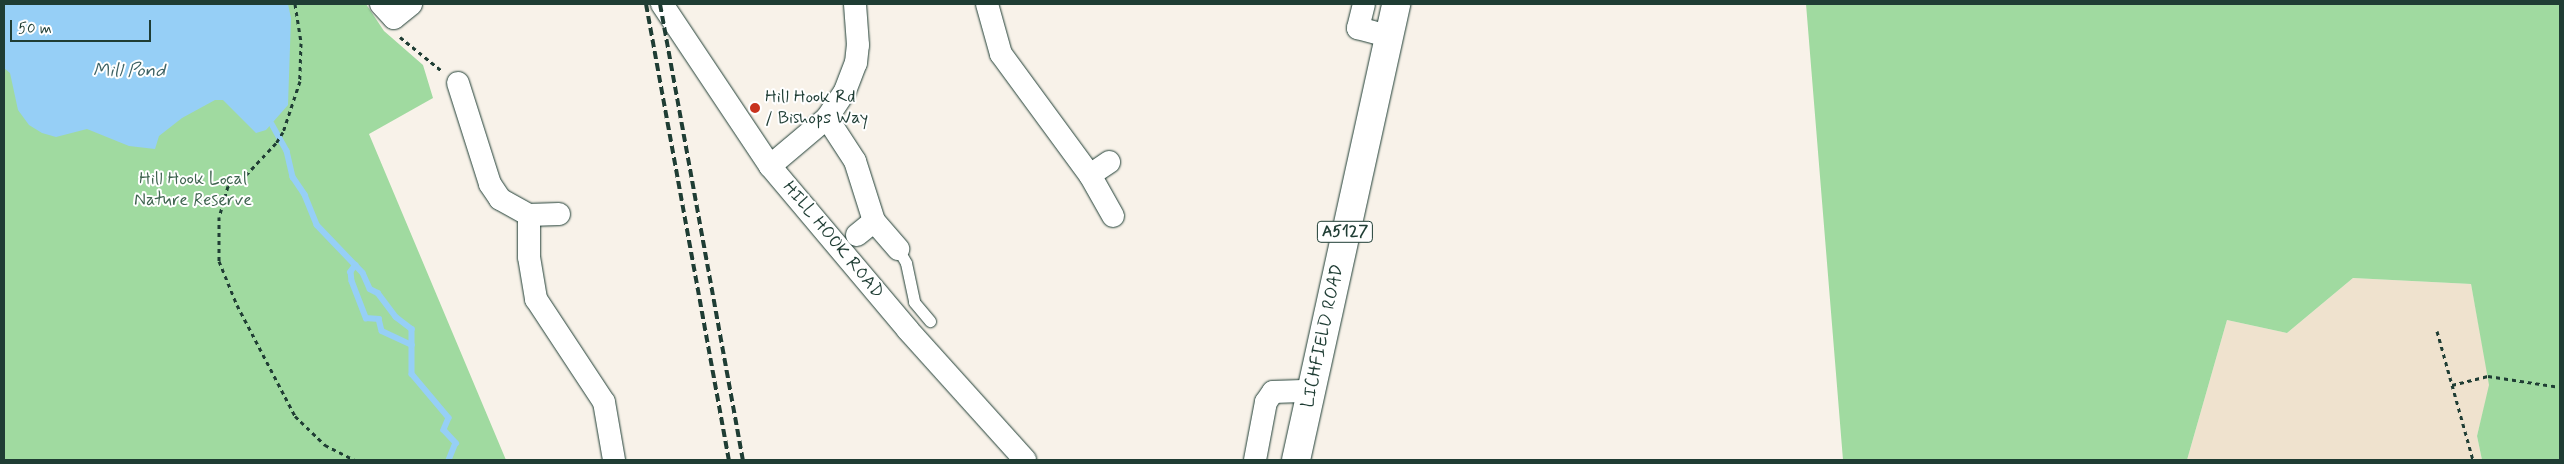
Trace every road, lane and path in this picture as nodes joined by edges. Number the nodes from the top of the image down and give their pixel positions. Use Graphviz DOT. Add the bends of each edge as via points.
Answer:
graph roads {
  1 [pos="295,4"];
  2 [pos="411,4"];
  3 [pos="662,4"];
  4 [pos="855,4"];
  5 [pos="988,4"];
  6 [pos="1364,4"];
  7 [pos="1396,4"];
  8 [pos="388,11"];
  9 [pos="1388,36"];
  10 [pos="458,83"];
  11 [pos="826,118"];
  12 [pos="1109,162"];
  13 [pos="770,166"];
  14 [pos="1090,176"];
  15 [pos="559,214"];
  16 [pos="530,215"];
  17 [pos="1113,216"];
  18 [pos="898,249"];
  19 [pos="930,321"];
  20 [pos="2437,331"];
  21 [pos="2452,385"];
  22 [pos="2560,387"];
  23 [pos="1310,391"];
  24 [pos="355,460"];
  25 [pos="614,460"];
  26 [pos="1025,460"];
  27 [pos="1255,460"];
  28 [pos="1296,460"];
  29 [pos="2473,460"];
  1 -- 24 [label="path" via="301,43 300,81 283,132 276,143 243,178 228,186 220,217 219,261 237,305 295,416 325,445"];
  2 -- 8 [label="street"];
  3 -- 13 [label="street, HILL HOOK ROAD"];
  4 -- 11 [label="street" via="858,16 856,63 845,91"];
  5 -- 14 [label="street" via="1001,54"];
  6 -- 9 [label="street" via="1358,28"];
  7 -- 9 [label="main road, LICHFIELD ROAD / A5127"];
  8 -- 10 [label="path" via="398,35"];
  9 -- 23 [label="main road, LICHFIELD ROAD / A5127"];
  10 -- 16 [label="street" via="490,184 500,199"];
  11 -- 13 [label="street"];
  11 -- 18 [label="street" via="855,161 865,228"];
  12 -- 14 [label="street"];
  13 -- 26 [label="street, HILL HOOK ROAD" via="908,330"];
  14 -- 17 [label="street"];
  15 -- 16 [label="street"];
  16 -- 25 [label="street" via="529,258 536,298 604,402"];
  18 -- 19 [label="lane" via="906,263 914,302"];
  20 -- 21 [label="path"];
  21 -- 22 [label="path" via="2488,376"];
  21 -- 29 [label="path"];
  23 -- 27 [label="street" via="1273,392 1266,402"];
  23 -- 28 [label="main road, LICHFIELD ROAD / A5127"];
}
